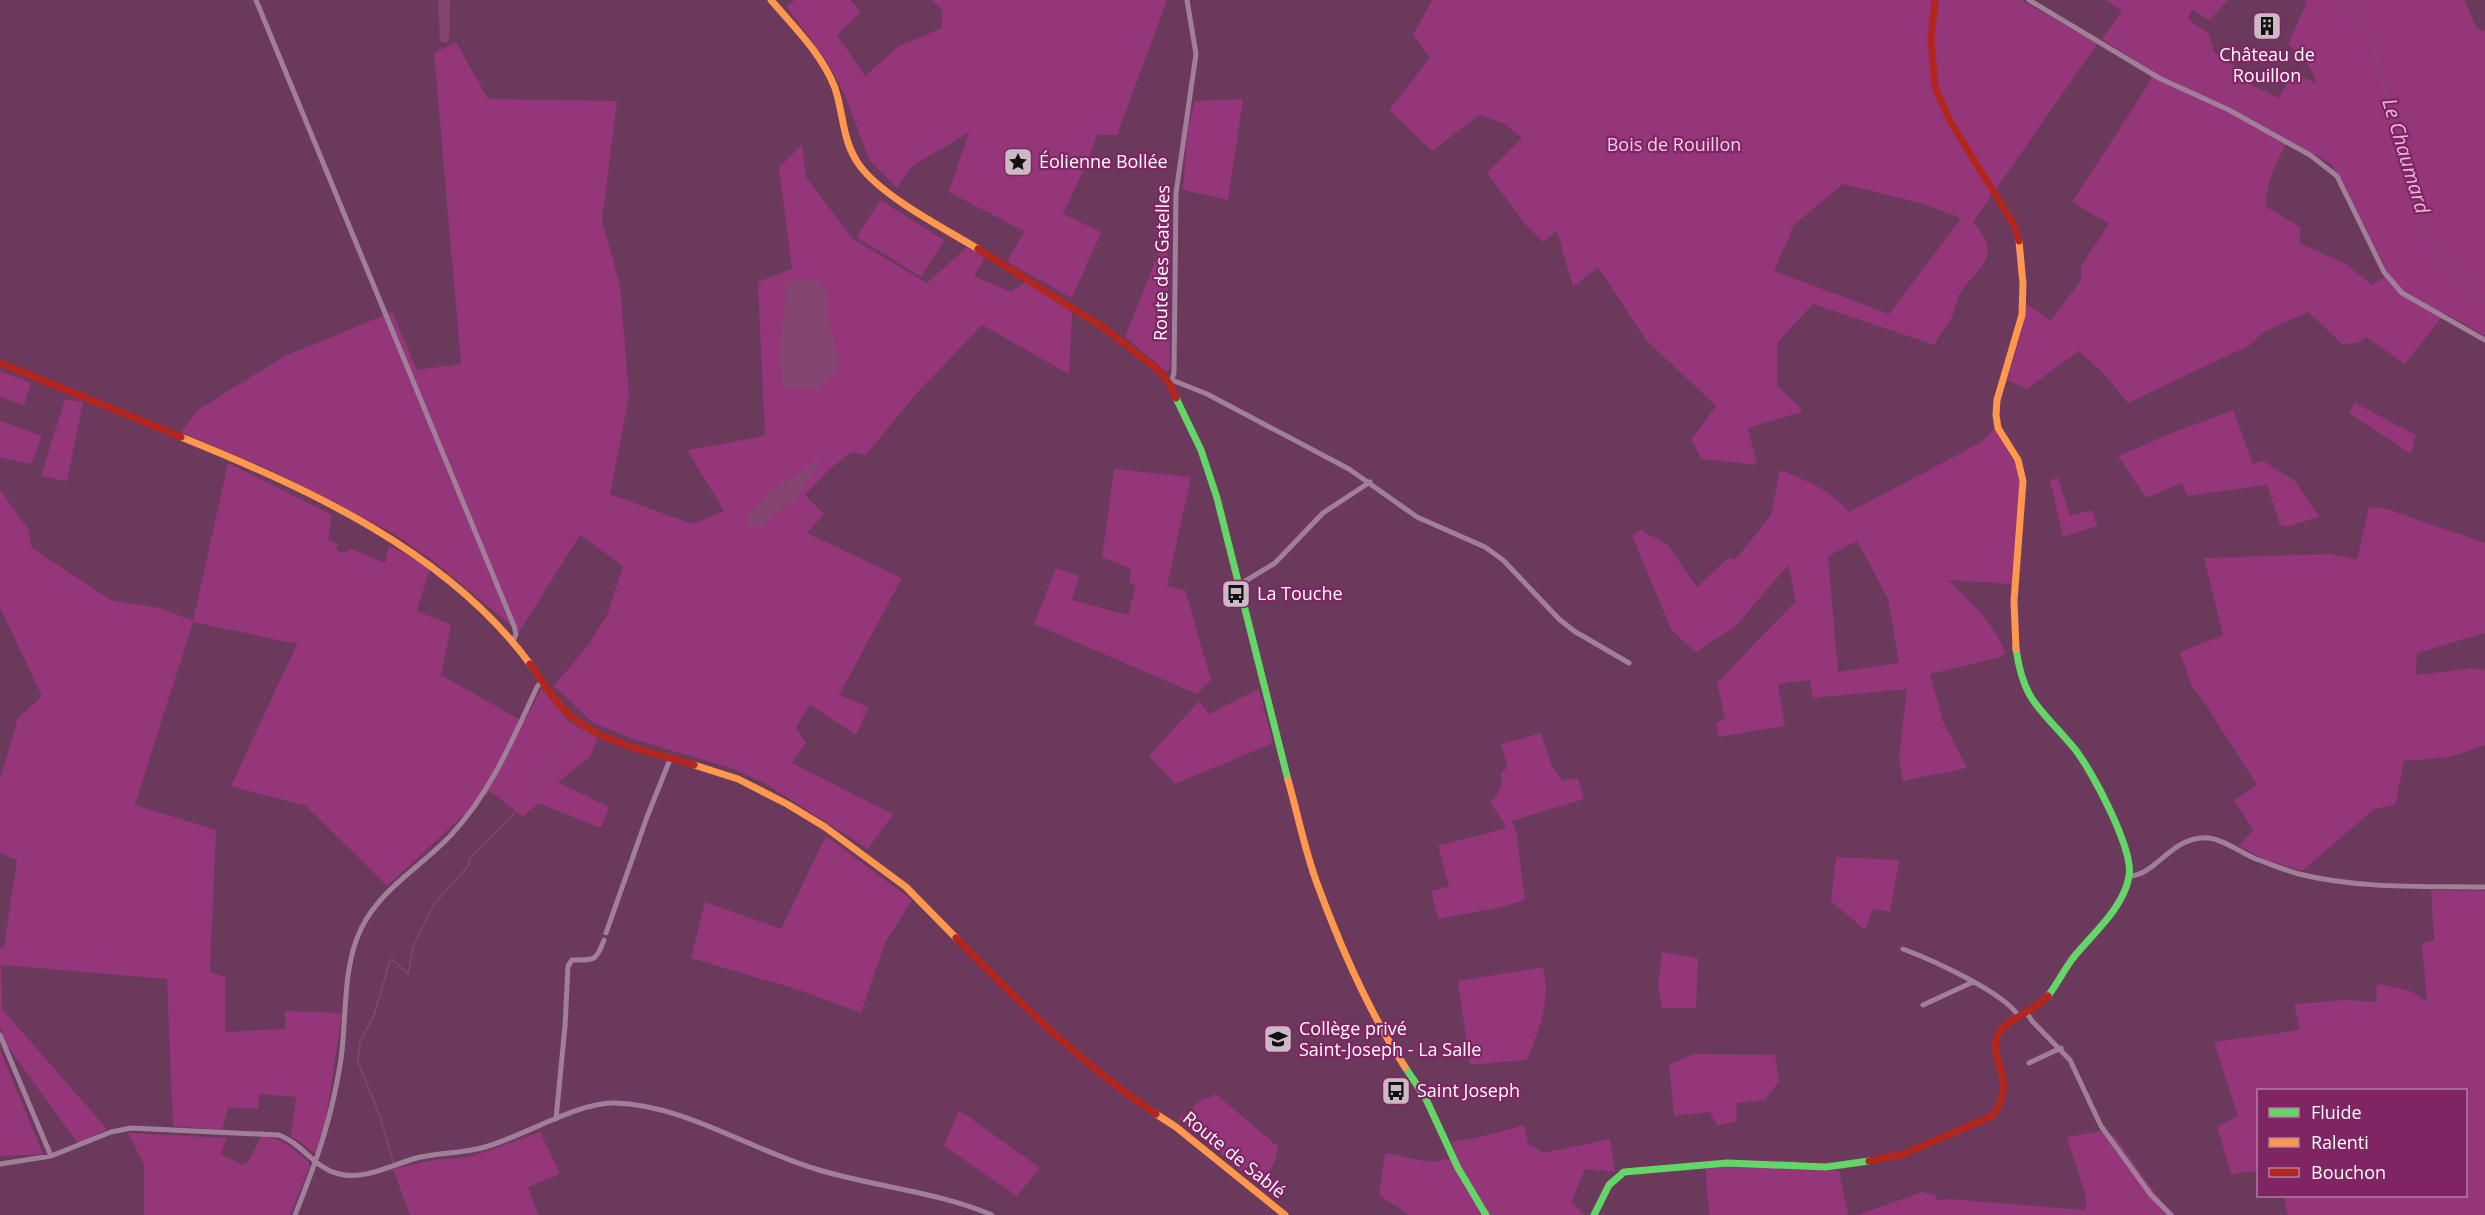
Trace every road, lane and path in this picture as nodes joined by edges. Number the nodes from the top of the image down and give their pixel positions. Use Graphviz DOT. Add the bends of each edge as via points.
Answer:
graph roads {
  1 [pos="256,0"];
  2 [pos="771,0"];
  3 [pos="1187,0"];
  4 [pos="1935,0"];
  5 [pos="2029,0"];
  6 [pos="2485,340"];
  7 [pos="0,363"];
  8 [pos="1171,382"];
  9 [pos="1370,482"];
  10 [pos="1237,586"];
  11 [pos="513,641"];
  12 [pos="1629,663"];
  13 [pos="542,681"];
  14 [pos="671,757"];
  15 [pos="2131,876"];
  16 [pos="2485,887"];
  17 [pos="606,933"];
  18 [pos="604,940"];
  19 [pos="1903,949"];
  20 [pos="1973,982"];
  21 [pos="1923,1005"];
  22 [pos="2027,1013"];
  23 [pos="2019,1017"];
  24 [pos="0,1035"];
  25 [pos="2061,1048"];
  26 [pos="2029,1063"];
  27 [pos="556,1119"];
  28 [pos="51,1156"];
  29 [pos="316,1163"];
  30 [pos="0,1164"];
  31 [pos="295,1215"];
  32 [pos="992,1215"];
  33 [pos="1285,1215"];
  34 [pos="1486,1215"];
  35 [pos="1594,1215"];
  36 [pos="2171,1215"];
  1 -- 11 [label="street" via="514,626"];
  2 -- 8 [label="street" via="824,66 847,142 856,161 879,187 1104,328"];
  3 -- 8 [label="street, Route des Gatelles" via="1196,54 1176,193"];
  4 -- 15 [label="street" via="1931,40 1935,87 1950,121 2014,225 2021,249 2022,315 1996,415 1998,428 2018,460 2023,481 2014,626 2020,673 2033,702 2080,756 2099,786"];
  5 -- 6 [label="street" via="2159,78 2229,110 2332,170 2384,272 2402,292"];
  7 -- 11 [label="street, Route de Sablé" via="272,474 403,546 439,571"];
  8 -- 9 [label="street" via="1234,408"];
  8 -- 10 [label="street" via="1210,475"];
  9 -- 10 [label="street" via="1323,513 1275,563"];
  9 -- 12 [label="street" via="1405,511 1485,547 1503,560 1559,619"];
  10 -- 34 [label="street" via="1317,884 1382,1032 1425,1097 1458,1168"];
  11 -- 13 [label="street, Route de Sablé"];
  13 -- 14 [label="street, Route de Sablé" via="567,713 592,731"];
  13 -- 29 [label="street" via="482,797 450,836 373,907 362,927 353,949 334,1100"];
  14 -- 17 [label="street"];
  14 -- 33 [label="street, Route de Sablé" via="755,786 806,815 882,868 920,900 1077,1056 1164,1118"];
  15 -- 16 [label="street" via="2145,871 2183,842 2201,837 2215,839 2299,874 2356,884"];
  15 -- 22 [label="street" via="2120,900 2070,962 2048,997"];
  18 -- 27 [label="street" via="597,957 572,960 568,966"];
  19 -- 20 [label="street" via="1936,961"];
  20 -- 21 [label="street"];
  20 -- 23 [label="street"];
  22 -- 23 [label="street"];
  22 -- 25 [label="street"];
  23 -- 35 [label="street" via="1998,1033 1996,1045 2005,1088 1999,1109 1984,1120 1904,1154 1873,1161 1826,1167 1727,1163 1624,1172 1615,1176 1605,1189"];
  24 -- 28 [label="street"];
  25 -- 26 [label="street"];
  25 -- 36 [label="street" via="2101,1126 2151,1195"];
  27 -- 29 [label="street" via="485,1148 428,1155 352,1176"];
  27 -- 32 [label="street" via="612,1103 687,1117 816,1169 934,1196"];
  28 -- 29 [label="street" via="111,1132 142,1128 273,1134 291,1141"];
  28 -- 30 [label="street"];
  29 -- 31 [label="street"];
}
